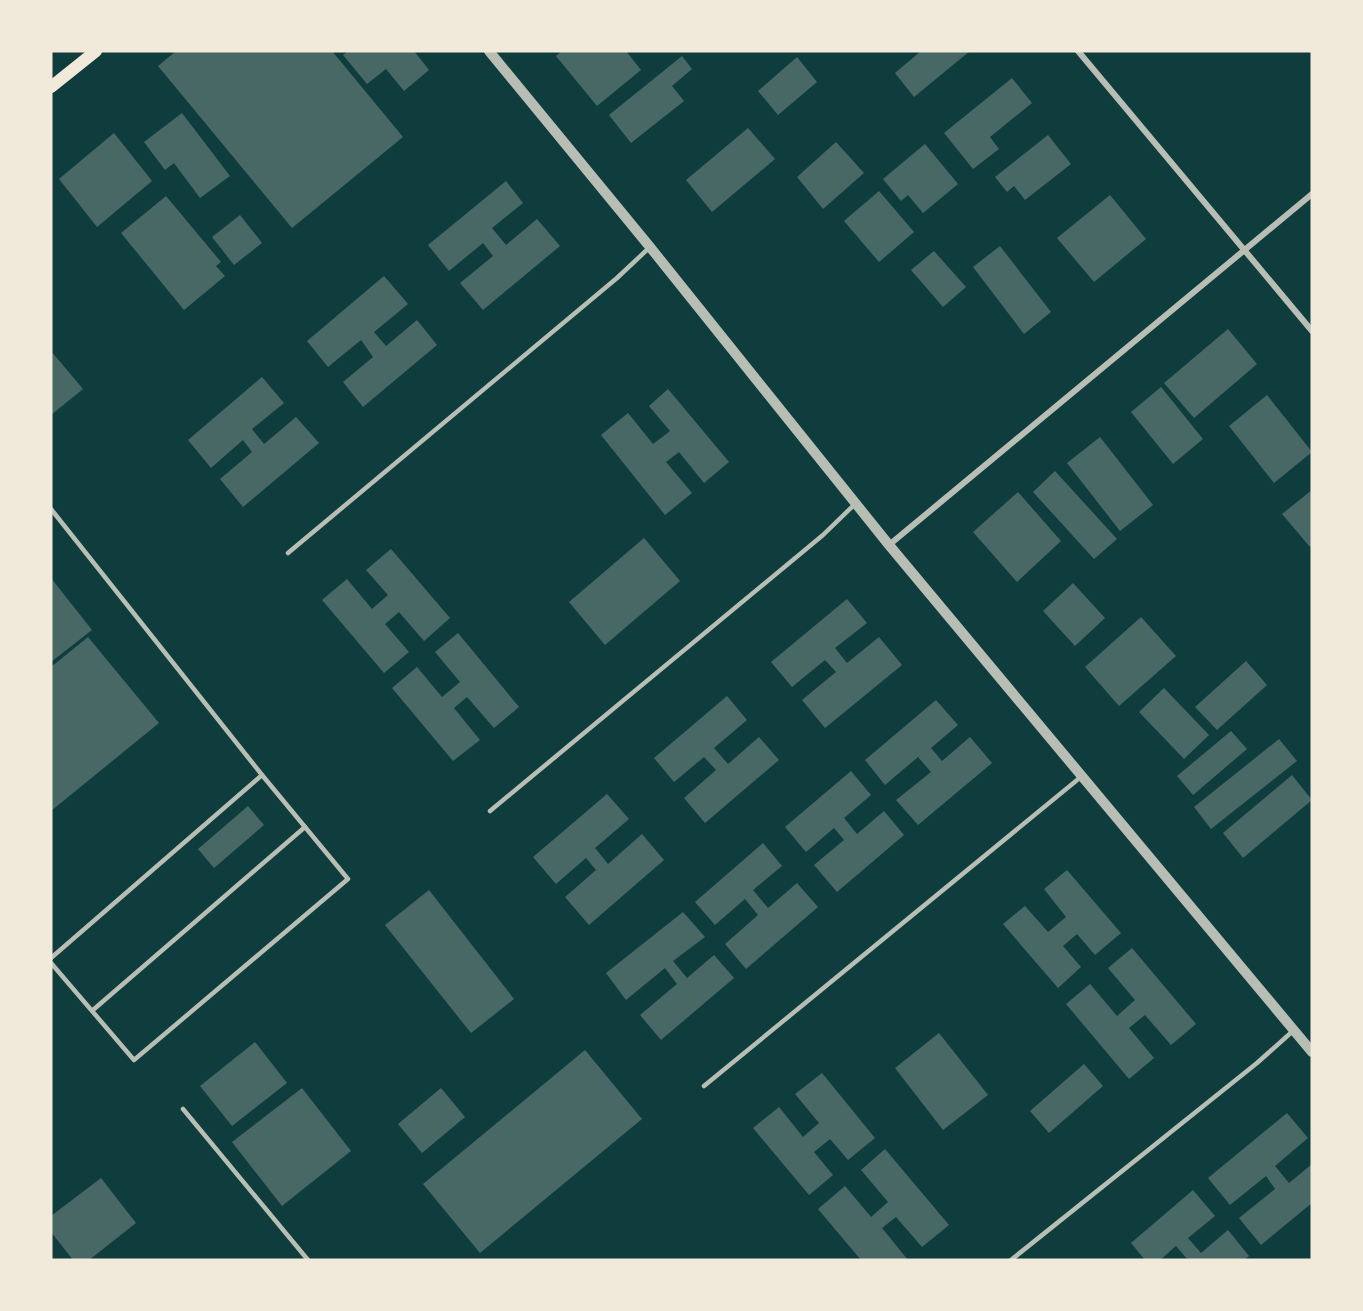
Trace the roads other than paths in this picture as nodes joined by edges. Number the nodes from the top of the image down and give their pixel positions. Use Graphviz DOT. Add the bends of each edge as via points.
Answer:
graph roads {
  1 [pos="96,51"];
  2 [pos="489,51"];
  3 [pos="1078,51"];
  4 [pos="51,87"];
  5 [pos="1312,194"];
  6 [pos="650,247"];
  7 [pos="1245,249"];
  8 [pos="1312,331"];
  9 [pos="856,502"];
  10 [pos="51,508"];
  11 [pos="889,544"];
  12 [pos="288,553"];
  13 [pos="262,775"];
  14 [pos="1082,776"];
  15 [pos="490,811"];
  16 [pos="305,827"];
  17 [pos="51,960"];
  18 [pos="93,1010"];
  19 [pos="1294,1030"];
  20 [pos="1312,1052"];
  21 [pos="704,1086"];
  22 [pos="183,1109"];
  23 [pos="308,1260"];
  24 [pos="1011,1260"];
  1 -- 4 [label="main road"];
  2 -- 6 [label="street"];
  3 -- 7 [label="street"];
  5 -- 7 [label="street"];
  6 -- 9 [label="street"];
  6 -- 12 [label="lane"];
  7 -- 8 [label="street"];
  7 -- 11 [label="street"];
  9 -- 11 [label="street"];
  9 -- 15 [label="lane" via="823,534"];
  10 -- 13 [label="lane"];
  11 -- 14 [label="street"];
  13 -- 16 [label="lane"];
  13 -- 17 [label="lane"];
  14 -- 19 [label="street"];
  14 -- 21 [label="lane"];
  16 -- 18 [label="lane"];
  16 -- 18 [label="lane" via="348,879 135,1060"];
  17 -- 18 [label="lane"];
  19 -- 20 [label="street"];
  19 -- 24 [label="lane"];
  22 -- 23 [label="lane"];
}
